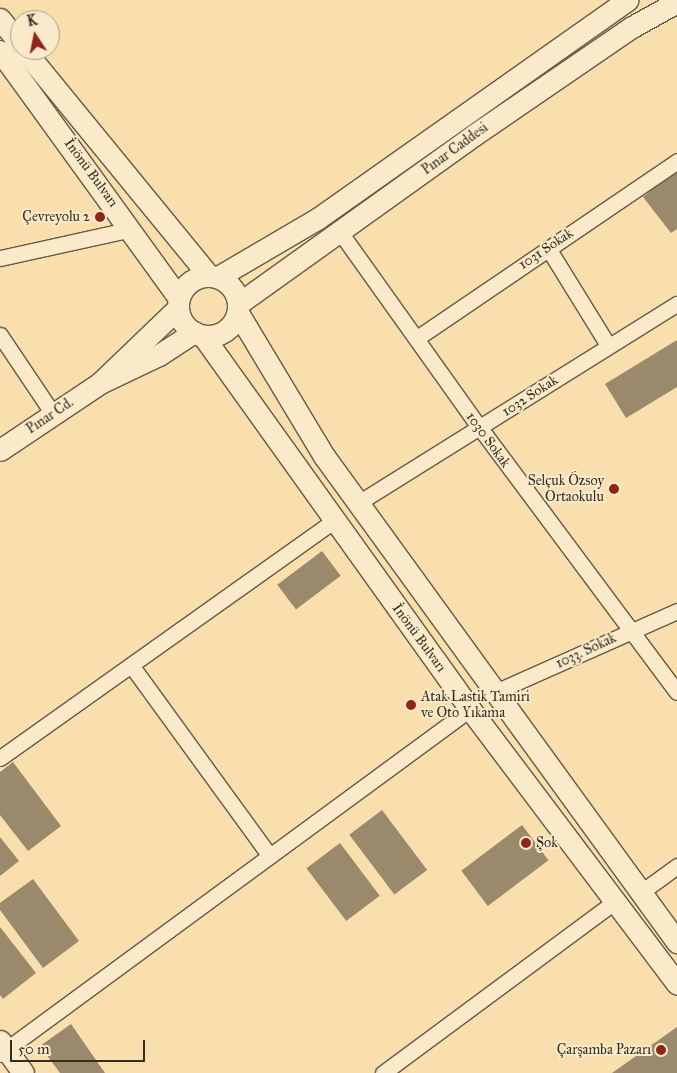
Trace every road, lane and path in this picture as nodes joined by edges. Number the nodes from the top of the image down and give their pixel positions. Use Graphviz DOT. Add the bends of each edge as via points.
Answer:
graph roads {
  1 [pos="627,0"];
  2 [pos="677,2"];
  3 [pos="0,20"];
  4 [pos="10,32"];
  5 [pos="0,51"];
  6 [pos="32,60"];
  7 [pos="677,161"];
  8 [pos="132,229"];
  9 [pos="340,232"];
  10 [pos="548,248"];
  11 [pos="0,258"];
  12 [pos="214,277"];
  13 [pos="178,303"];
  14 [pos="677,304"];
  15 [pos="238,308"];
  16 [pos="198,334"];
  17 [pos="0,335"];
  18 [pos="417,338"];
  19 [pos="608,345"];
  20 [pos="100,383"];
  21 [pos="54,414"];
  22 [pos="480,428"];
  23 [pos="0,450"];
  24 [pos="358,502"];
  25 [pos="334,522"];
  26 [pos="677,611"];
  27 [pos="629,631"];
  28 [pos="131,665"];
  29 [pos="672,675"];
  30 [pos="495,692"];
  31 [pos="677,692"];
  32 [pos="470,709"];
  33 [pos="0,758"];
  34 [pos="270,856"];
  35 [pos="677,866"];
  36 [pos="640,893"];
  37 [pos="613,903"];
  38 [pos="677,942"];
  39 [pos="677,984"];
  40 [pos="2,1048"];
  41 [pos="23,1073"];
  42 [pos="383,1073"];
  1 -- 12 [label="main road, Pınar Caddesi" via="317,219"];
  2 -- 9 [label="main road, Pınar Caddesi" via="632,26"];
  3 -- 4 [label="main road"];
  5 -- 8 [label="main road, İnönü Bulvarı"];
  6 -- 12 [label="main road, İnönü Bulvarı"];
  7 -- 10 [label="street, 1031 Sokak"];
  8 -- 11 [label="street"];
  8 -- 13 [label="main road, İnönü Bulvarı"];
  9 -- 15 [label="main road, Pınar Caddesi"];
  9 -- 18 [label="street, 1030 Sokak"];
  10 -- 18 [label="street, 1031 Sokak"];
  10 -- 19 [label="street"];
  12 -- 13 [label="main road" via="190,282"];
  12 -- 15 [label="main road" via="232,288"];
  13 -- 16 [label="main road" via="186,326"];
  13 -- 20 [label="main road"];
  14 -- 19 [label="street, 1032 Sokak"];
  15 -- 16 [label="main road" via="228,328 212,336"];
  15 -- 24 [label="main road" via="324,456"];
  16 -- 20 [label="main road"];
  16 -- 25 [label="main road, İnönü Bulvarı"];
  17 -- 21 [label="street"];
  18 -- 22 [label="street, 1030 Sokak"];
  19 -- 22 [label="street, 1032 Sokak"];
  20 -- 21 [label="main road, Pınar Cd."];
  21 -- 23 [label="main road, Pınar Cd."];
  22 -- 24 [label="street, 1032 Sokak"];
  22 -- 27 [label="street, 1030 Sokak"];
  24 -- 30 [label="main road"];
  25 -- 28 [label="street"];
  25 -- 32 [label="main road, İnönü Bulvarı"];
  26 -- 27 [label="street, 1033. Sokak"];
  27 -- 29 [label="street, 1030 Sokak"];
  27 -- 30 [label="street, 1033. Sokak"];
  28 -- 33 [label="street"];
  28 -- 34 [label="street"];
  29 -- 31 [label="street, 1030 Sokak"];
  30 -- 32 [label="main road"];
  30 -- 36 [label="main road"];
  32 -- 34 [label="street"];
  32 -- 37 [label="main road, İnönü Bulvarı"];
  34 -- 40 [label="street"];
  35 -- 36 [label="street"];
  36 -- 37 [label="main road"];
  36 -- 38 [label="main road"];
  37 -- 39 [label="main road, İnönü Bulvarı"];
  37 -- 42 [label="street"];
  40 -- 41 [label="main road"];
}
